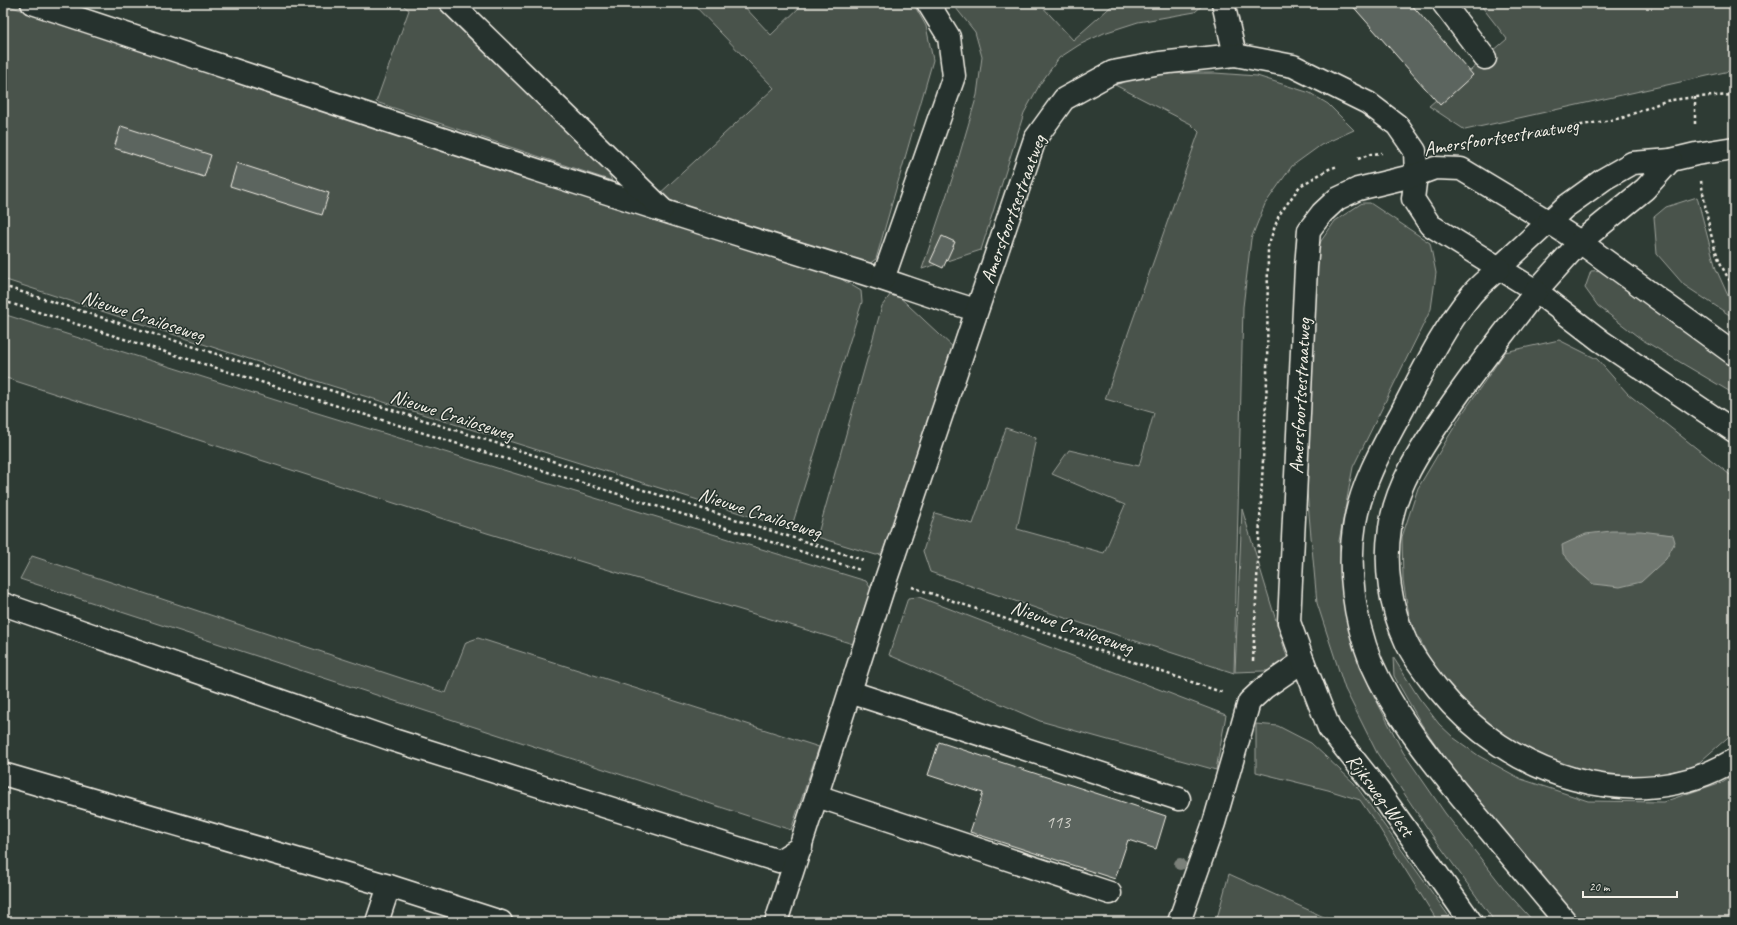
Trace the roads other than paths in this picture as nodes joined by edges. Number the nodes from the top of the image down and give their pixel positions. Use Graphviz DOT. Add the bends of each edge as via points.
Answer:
graph roads {
  1 [pos="32,3"];
  2 [pos="451,3"];
  3 [pos="928,3"];
  4 [pos="1443,3"];
  5 [pos="1227,5"];
  6 [pos="1235,55"];
  7 [pos="1485,58"];
  8 [pos="1734,148"];
  9 [pos="1671,160"];
  10 [pos="1416,175"];
  11 [pos="665,212"];
  12 [pos="1549,222"];
  13 [pos="1580,242"];
  14 [pos="1499,268"];
  15 [pos="883,279"];
  16 [pos="1536,291"];
  17 [pos="976,310"];
  18 [pos="1734,354"];
  19 [pos="1707,413"];
  20 [pos="1734,431"];
  21 [pos="1734,443"];
  22 [pos="3,604"];
  23 [pos="1303,661"];
  24 [pos="850,692"];
  25 [pos="1734,760"];
  26 [pos="3,774"];
  27 [pos="817,796"];
  28 [pos="1179,799"];
  29 [pos="801,847"];
  30 [pos="389,886"];
  31 [pos="1110,892"];
  32 [pos="377,922"];
  33 [pos="501,922"];
  34 [pos="776,922"];
  35 [pos="1179,922"];
  36 [pos="1471,922"];
  37 [pos="1566,922"];
  1 -- 11 [label="main road"];
  2 -- 11 [label="main road"];
  3 -- 15 [label="main road" via="949,37 954,76"];
  4 -- 7 [label="main road"];
  5 -- 6 [label="main road"];
  6 -- 10 [label="main road, Amersfoortsestraatweg" via="1292,66 1368,103 1397,125 1415,151"];
  6 -- 17 [label="main road, Amersfoortsestraatweg" via="1160,63 1113,72 1064,99 1035,139"];
  8 -- 9 [label="main road"];
  9 -- 12 [label="main road" via="1632,163 1604,179"];
  9 -- 13 [label="main road" via="1645,189"];
  10 -- 12 [label="main road, Amersfoortsestraatweg" via="1435,168 1461,168"];
  10 -- 14 [label="main road, Amersfoortsestraatweg" via="1413,199 1430,225"];
  10 -- 23 [label="main road, Amersfoortsestraatweg" via="1358,189 1337,199 1309,230 1290,622"];
  11 -- 15 [label="main road"];
  12 -- 13 [label="main road, Amersfoortsestraatweg"];
  12 -- 14 [label="main road"];
  13 -- 16 [label="main road"];
  13 -- 18 [label="main road, Amersfoortsestraatweg"];
  14 -- 16 [label="main road, Amersfoortsestraatweg"];
  14 -- 37 [label="main road" via="1471,294 1444,332 1367,480 1355,522 1352,559 1354,589 1359,621 1371,661 1394,706 1431,761"];
  15 -- 17 [label="main road"];
  16 -- 19 [label="main road, Amersfoortsestraatweg" via="1601,341"];
  16 -- 25 [label="main road" via="1467,381 1417,456 1401,488 1390,525 1387,548 1394,606 1407,645 1450,704 1479,732 1537,766 1563,776 1608,786 1656,787 1692,780"];
  17 -- 24 [label="main road, Amersfoortsestraatweg"];
  19 -- 20 [label="main road, Amersfoortsestraatweg"];
  19 -- 21 [label="main road"];
  22 -- 29 [label="main road" via="393,740 779,861"];
  23 -- 35 [label="main road" via="1264,688 1249,702 1214,823"];
  23 -- 36 [label="main road, Rijksweg-West" via="1328,728 1378,790"];
  24 -- 27 [label="main road, Amersfoortsestraatweg"];
  24 -- 28 [label="main road"];
  26 -- 30 [label="main road"];
  27 -- 29 [label="main road, Amersfoortsestraatweg"];
  27 -- 31 [label="main road"];
  29 -- 34 [label="main road, Amersfoortsestraatweg"];
  30 -- 32 [label="main road"];
  30 -- 33 [label="main road"];
}
